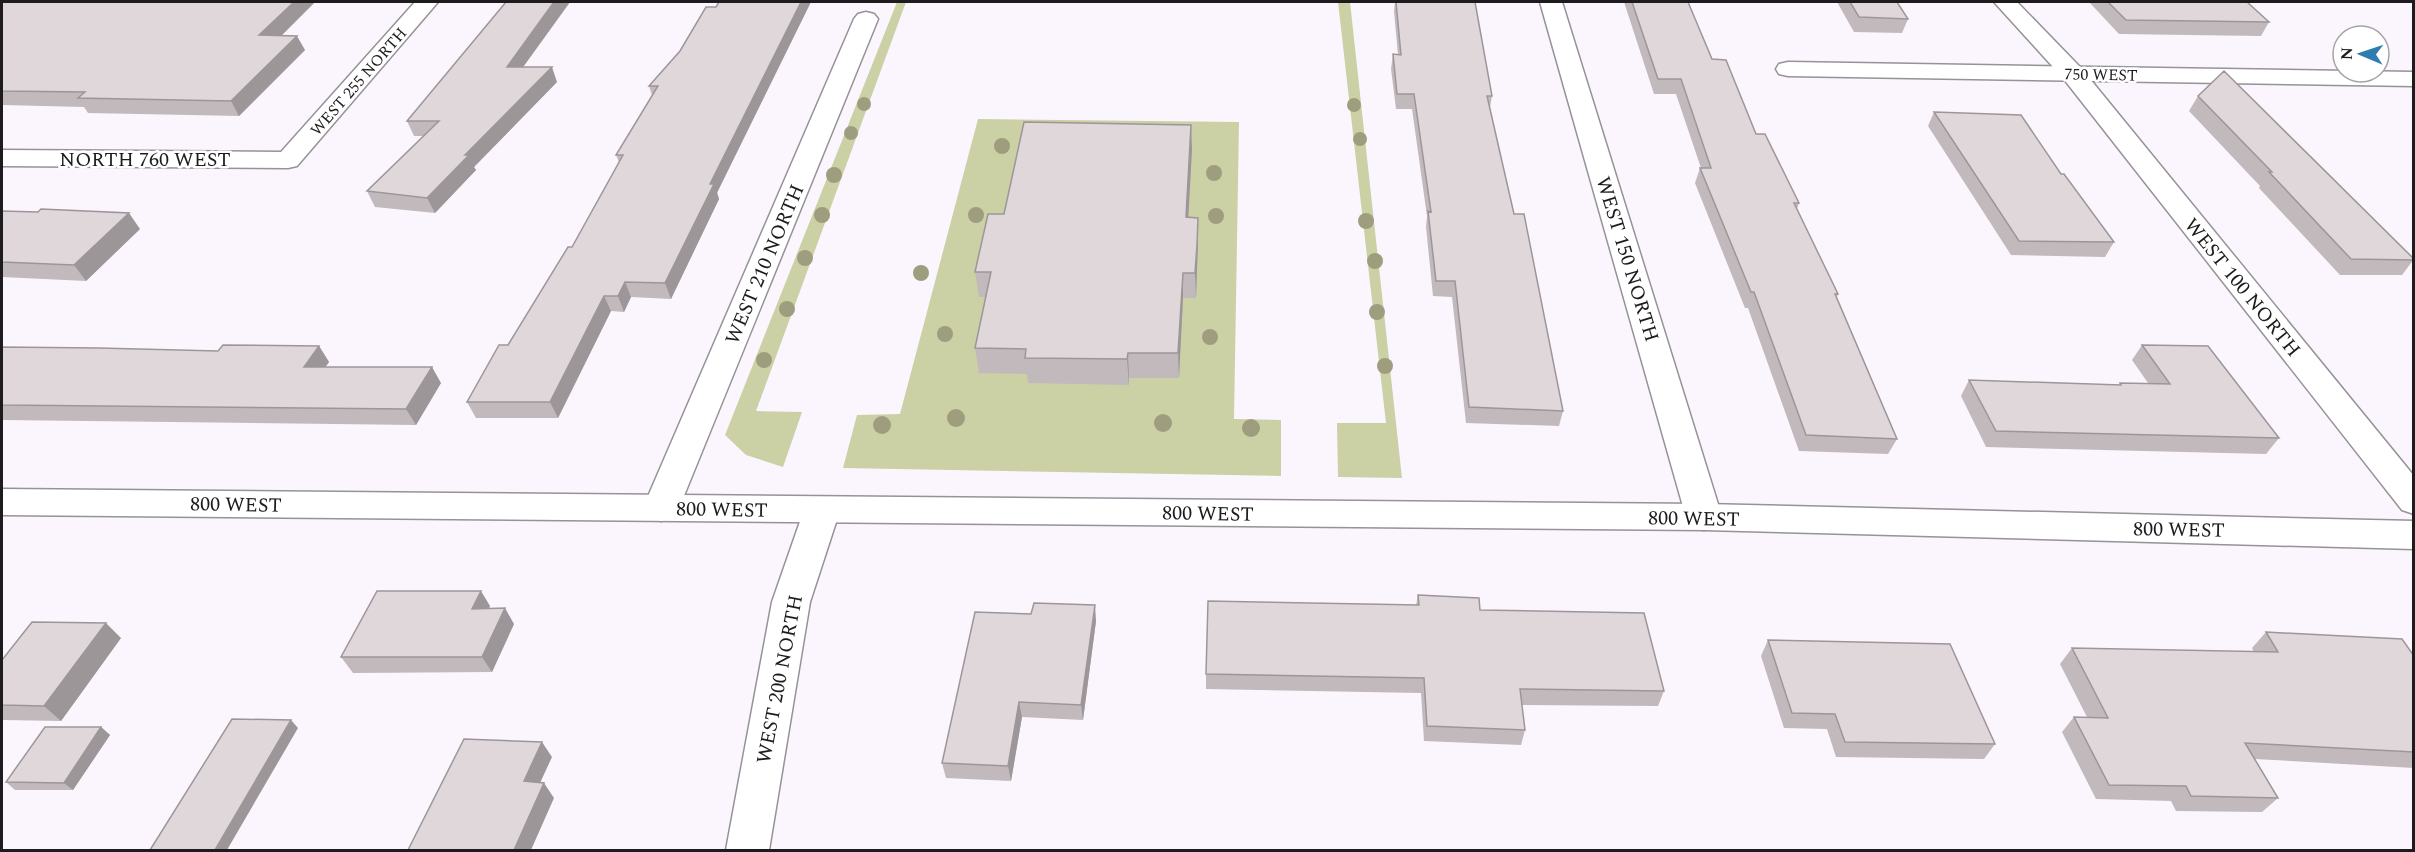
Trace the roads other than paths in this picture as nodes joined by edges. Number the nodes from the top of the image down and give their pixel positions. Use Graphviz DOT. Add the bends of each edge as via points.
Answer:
graph roads {
  1 [pos="427,2"];
  2 [pos="1551,2"];
  3 [pos="2005,2"];
  4 [pos="866,19"];
  5 [pos="1788,69"];
  6 [pos="2072,74"];
  7 [pos="2414,80"];
  8 [pos="2,158"];
  9 [pos="288,160"];
  10 [pos="2414,501"];
  11 [pos="2,502"];
  12 [pos="661,508"];
  13 [pos="822,510"];
  14 [pos="1704,517"];
  15 [pos="2414,535"];
  16 [pos="747,850"];
  1 -- 9 [label="street, WEST 255 NORTH"];
  2 -- 14 [label="street, WEST 150 NORTH"];
  3 -- 6 [label="street, WEST 100 NORTH"];
  4 -- 12 [label="street, WEST 210 NORTH"];
  5 -- 6 [label="street, 750 WEST"];
  6 -- 7 [label="street, 750 WEST"];
  6 -- 10 [label="street, WEST 100 NORTH"];
  8 -- 9 [label="street, NORTH 760 WEST"];
  11 -- 12 [label="street, 800 WEST"];
  12 -- 13 [label="street, 800 WEST"];
  13 -- 14 [label="street, 800 WEST"];
  13 -- 16 [label="street, WEST 200 NORTH" via="791,602"];
  14 -- 15 [label="street, 800 WEST"];
}
